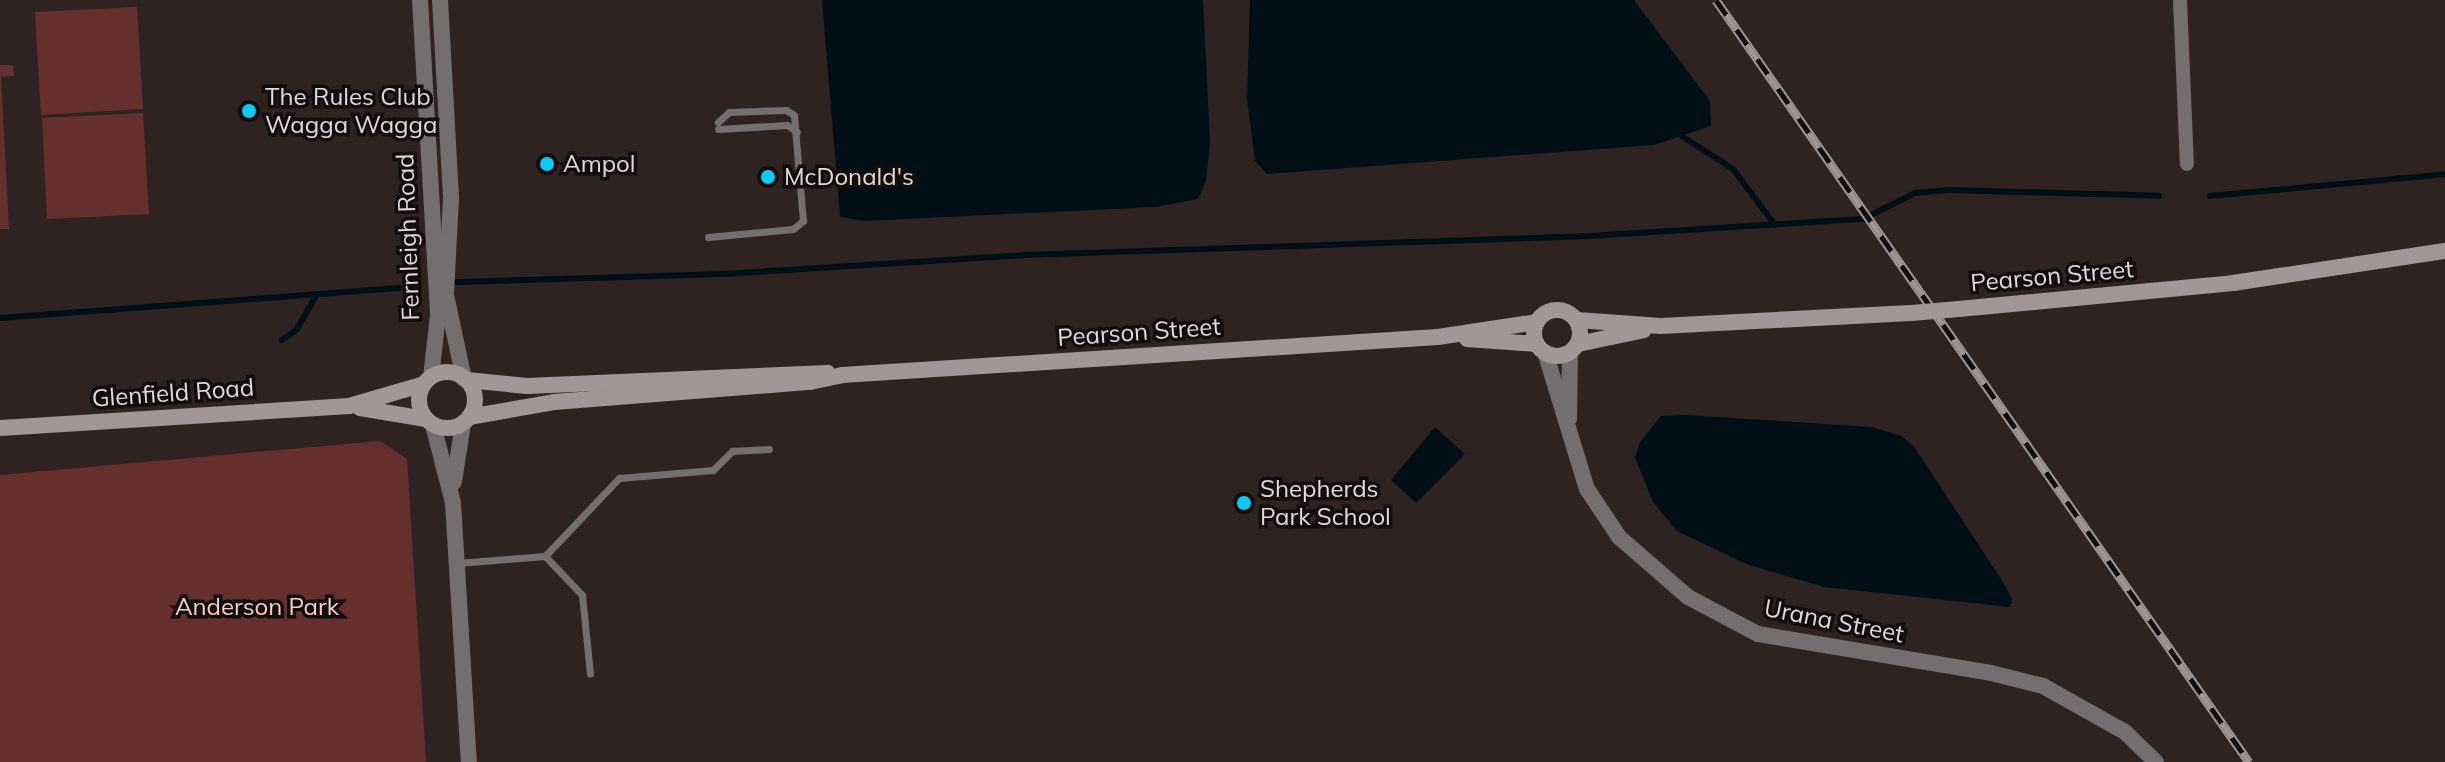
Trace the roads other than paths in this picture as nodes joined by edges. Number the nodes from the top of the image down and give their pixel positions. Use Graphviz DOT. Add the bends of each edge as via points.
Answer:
graph roads {
  1 [pos="420,0"];
  2 [pos="440,0"];
  3 [pos="2180,0"];
  4 [pos="799,135"];
  5 [pos="2187,164"];
  6 [pos="708,237"];
  7 [pos="2445,251"];
  8 [pos="1577,320"];
  9 [pos="1537,322"];
  10 [pos="1661,326"];
  11 [pos="1438,337"];
  12 [pos="1541,348"];
  13 [pos="1574,348"];
  14 [pos="842,375"];
  15 [pos="427,380"];
  16 [pos="466,380"];
  17 [pos="349,406"];
  18 [pos="466,420"];
  19 [pos="430,422"];
  20 [pos="0,428"];
  21 [pos="1568,439"];
  22 [pos="769,449"];
  23 [pos="453,503"];
  24 [pos="545,556"];
  25 [pos="458,563"];
  26 [pos="590,674"];
  27 [pos="469,762"];
  28 [pos="2156,762"];
  1 -- 15 [label="street, Fernleigh Road" via="438,315"];
  2 -- 16 [label="street, Fernleigh Road" via="451,198 446,295"];
  3 -- 5 [label="street"];
  4 -- 4 [label="lane" via="794,115 786,110 729,112 718,126 787,125"];
  4 -- 6 [label="lane" via="801,225"];
  7 -- 10 [label="main road, Pearson Street, bridge" via="2233,283 1911,313"];
  8 -- 9 [label="main road, Pearson Street" via="1560,309 1546,312"];
  8 -- 10 [label="main road, Pearson Street"];
  8 -- 13 [label="main road"];
  9 -- 11 [label="main road, Pearson Street"];
  9 -- 12 [label="main road"];
  10 -- 13 [label="main road, Pearson Street"];
  11 -- 12 [label="main road, Pearson Street"];
  11 -- 14 [label="main road, Pearson Street"];
  12 -- 13 [label="main road, Pearson Street"];
  12 -- 21 [label="street, Urana Street"];
  13 -- 21 [label="street, Urana Street"];
  14 -- 16 [label="main road, Pearson Street" via="808,370 527,386"];
  14 -- 18 [label="main road, Pearson Street" via="554,402"];
  15 -- 16 [label="main road" via="449,372"];
  15 -- 17 [label="main road, Glenfield Road"];
  15 -- 19 [label="main road" via="419,402"];
  16 -- 18 [label="main road" via="475,398"];
  17 -- 19 [label="main road, Glenfield Road"];
  17 -- 20 [label="main road, Glenfield Road"];
  18 -- 19 [label="main road"];
  18 -- 23 [label="street"];
  19 -- 23 [label="street"];
  21 -- 28 [label="street, Urana Street" via="1587,489 1619,537 1660,577 1719,617 1796,643 1978,670 2043,686 2125,732"];
  22 -- 24 [label="lane" via="732,451 713,470 619,478"];
  23 -- 25 [label="street"];
  24 -- 25 [label="lane"];
  24 -- 26 [label="lane" via="582,595"];
  25 -- 27 [label="street"];
}
